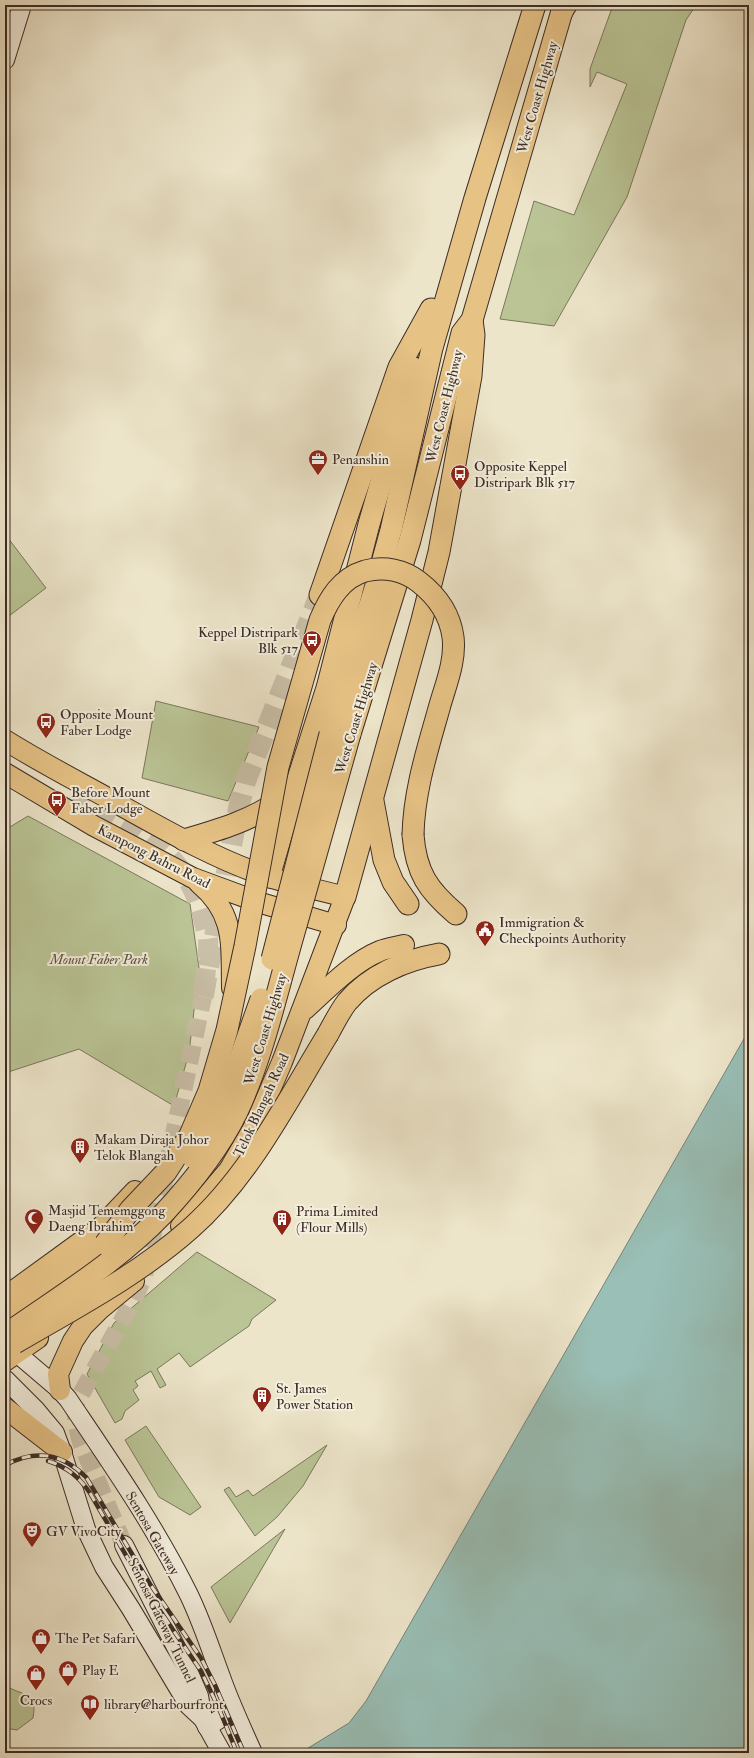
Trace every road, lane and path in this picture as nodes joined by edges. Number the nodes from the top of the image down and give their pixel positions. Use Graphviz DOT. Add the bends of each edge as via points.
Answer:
graph roads {
  1 [pos="22,5"];
  2 [pos="535,5"];
  3 [pos="564,7"];
  4 [pos="5,60"];
  5 [pos="475,198"];
  6 [pos="431,308"];
  7 [pos="472,320"];
  8 [pos="320,594"];
  9 [pos="340,734"];
  10 [pos="5,740"];
  11 [pos="5,772"];
  12 [pos="296,788"];
  13 [pos="373,797"];
  14 [pos="184,840"];
  15 [pos="270,877"];
  16 [pos="193,878"];
  17 [pos="345,897"];
  18 [pos="261,903"];
  19 [pos="408,904"];
  20 [pos="456,914"];
  21 [pos="336,925"];
  22 [pos="404,945"];
  23 [pos="439,954"];
  24 [pos="232,994"];
  25 [pos="302,1011"];
  26 [pos="184,1222"];
  27 [pos="105,1244"];
  28 [pos="10,1293"];
  29 [pos="5,1308"];
  30 [pos="5,1314"];
  31 [pos="5,1335"];
  32 [pos="8,1352"];
  33 [pos="5,1379"];
  34 [pos="60,1390"];
  35 [pos="5,1408"];
  36 [pos="62,1452"];
  37 [pos="124,1545"];
  38 [pos="221,1679"];
  39 [pos="205,1723"];
  40 [pos="222,1753"];
  41 [pos="253,1753"];
  1 -- 4 [label="main road"];
  2 -- 5 [label="highway, West Coast Highway"];
  3 -- 7 [label="highway, West Coast Highway"];
  5 -- 6 [label="highway"];
  5 -- 9 [label="highway, West Coast Highway" via="432,348 391,530"];
  6 -- 8 [label="highway" via="399,367"];
  6 -- 12 [label="highway" via="369,524 327,688"];
  7 -- 9 [label="highway, West Coast Highway" via="462,333 410,540"];
  7 -- 13 [label="highway" via="474,335 471,376 440,552"];
  9 -- 27 [label="highway, West Coast Highway, bridge" via="261,1002 227,1096 176,1180 141,1219"];
  9 -- 31 [label="highway, West Coast Highway, bridge" via="260,1054 239,1106 223,1136 194,1177 137,1238 102,1268"];
  10 -- 14 [label="main road, Kampong Bahru Road" via="33,758"];
  11 -- 16 [label="main road, Kampong Bahru Road" via="94,826"];
  12 -- 14 [label="highway" via="242,822"];
  12 -- 15 [label="highway"];
  13 -- 17 [label="highway"];
  13 -- 19 [label="highway" via="386,865 393,882"];
  14 -- 15 [label="main road, Kampong Bahru Road" via="244,868"];
  15 -- 17 [label="main road, Kampong Bahru Road"];
  15 -- 18 [label="main road"];
  16 -- 18 [label="main road, Kampong Bahru Road"];
  16 -- 24 [label="main road" via="224,911 229,927"];
  17 -- 21 [label="main road, Telok Blangah Road"];
  18 -- 21 [label="main road, Kampong Bahru Road"];
  18 -- 24 [label="main road"];
  20 -- 27 [label="highway, bridge" via="441,902 423,876 417,863 413,835 416,797 452,661 453,637 445,612 428,589 398,570 373,569 350,578 340,587 326,606 320,620 278,767 245,946 227,1030 209,1091 190,1135 166,1172 130,1210"];
  21 -- 25 [label="main road, Telok Blangah Road"];
  22 -- 25 [label="main road" via="380,951 367,958"];
  23 -- 32 [label="highway, bridge" via="391,969 368,984 347,1003 256,1153 191,1229 125,1278"];
  24 -- 28 [label="main road" via="194,1116 166,1157 100,1228"];
  25 -- 26 [label="main road, Telok Blangah Road" via="265,1103 242,1150 229,1170"];
  26 -- 32 [label="main road, Telok Blangah Road" via="148,1257 49,1331"];
  26 -- 34 [label="main road" via="180,1235 171,1249 83,1326 58,1374"];
  27 -- 30 [label="highway, West Coast Highway"];
  28 -- 29 [label="main road"];
  32 -- 34 [label="main road, Sentosa Gateway"];
  33 -- 36 [label="main road" via="55,1433"];
  34 -- 38 [label="main road, Sentosa Gateway" via="125,1484 159,1540 189,1595 206,1634"];
  35 -- 36 [label="main road"];
  36 -- 39 [label="main road" via="86,1529 104,1567 189,1706"];
  37 -- 39 [label="main road, Sentosa Gateway Tunnel" via="190,1675 199,1696"];
  38 -- 39 [label="main road" via="228,1708 225,1715"];
  38 -- 41 [label="main road, Sentosa Gateway"];
  39 -- 40 [label="main road"];
}
